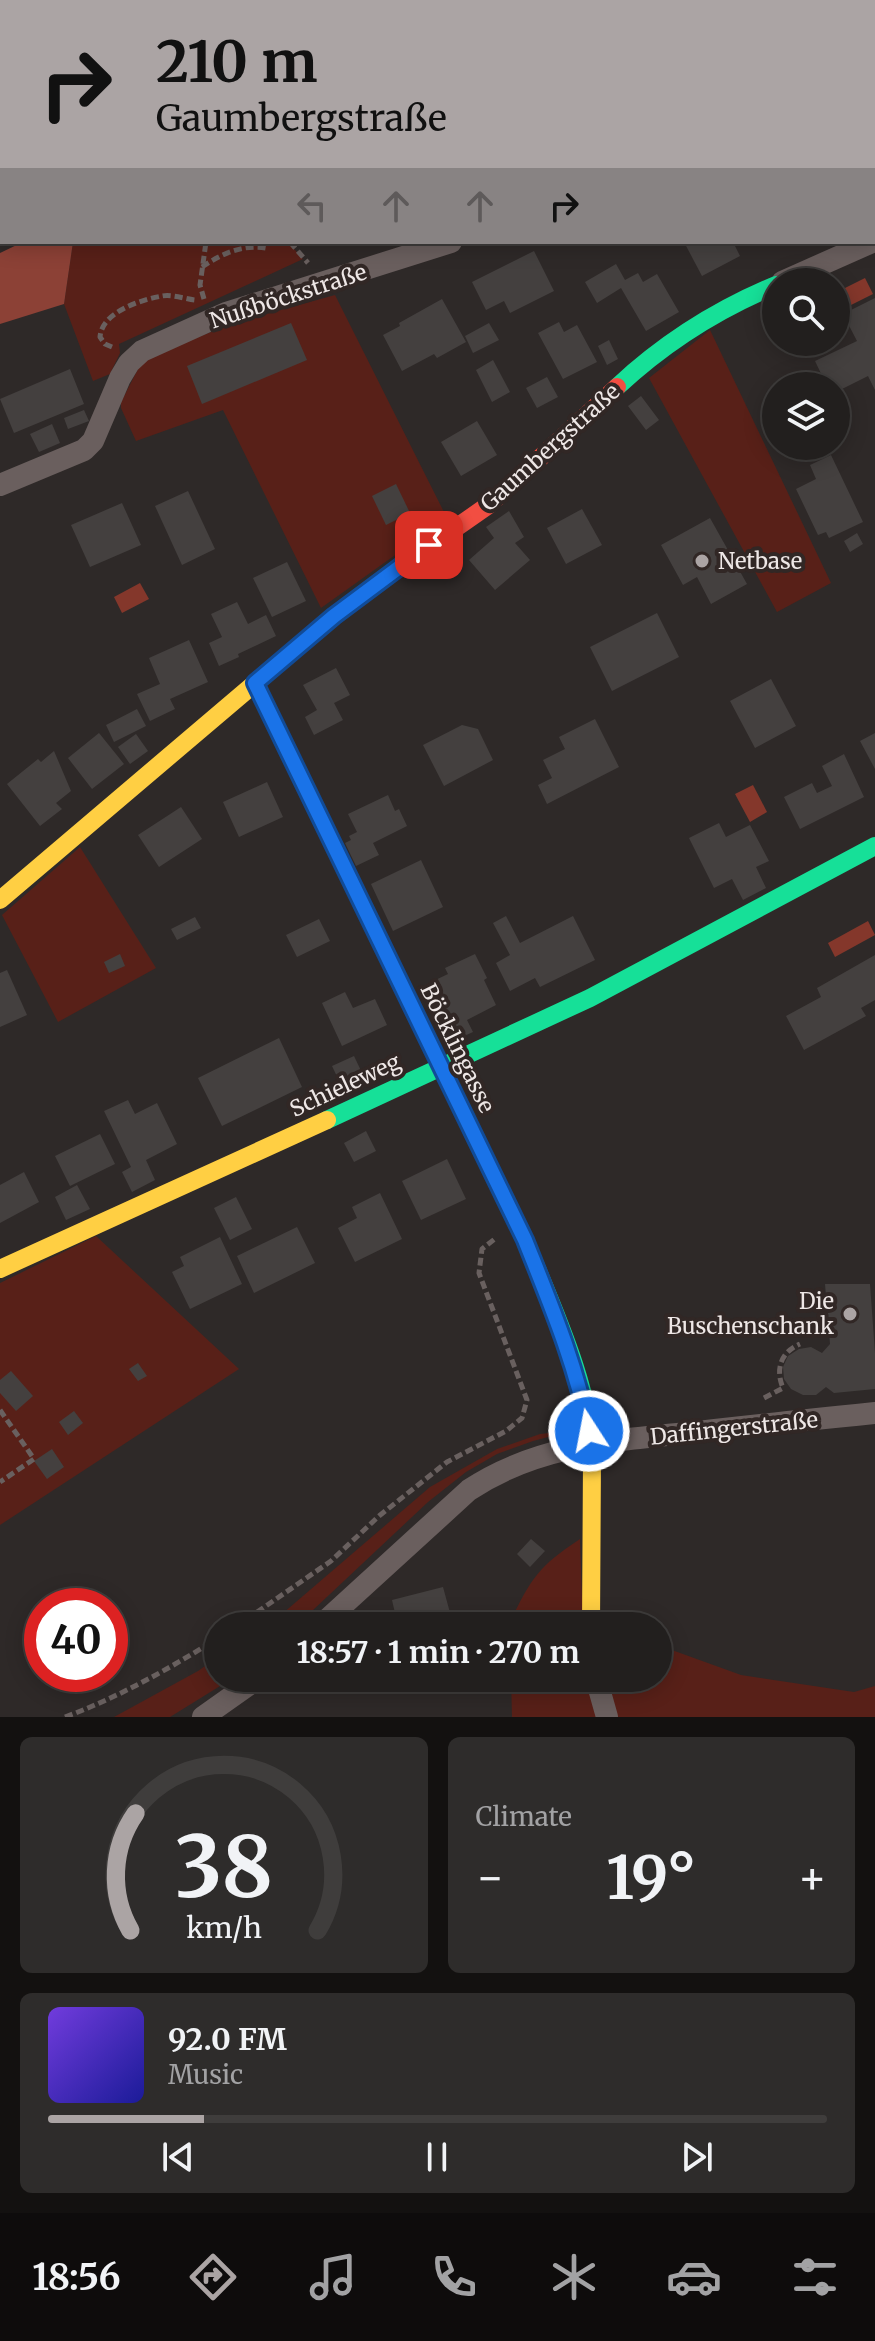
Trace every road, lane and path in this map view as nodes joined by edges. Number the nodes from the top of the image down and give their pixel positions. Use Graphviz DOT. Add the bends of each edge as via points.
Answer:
graph roads {
  1 [pos="206,244"];
  2 [pos="292,244"];
  3 [pos="445,244"];
  4 [pos="867,244"];
  5 [pos="266,248"];
  6 [pos="308,263"];
  7 [pos="202,267"];
  8 [pos="813,268"];
  9 [pos="762,291"];
  10 [pos="119,347"];
  11 [pos="0,485"];
  12 [pos="255,683"];
  13 [pos="875,846"];
  14 [pos="0,900"];
  15 [pos="440,1068"];
  16 [pos="519,1228"];
  17 [pos="0,1269"];
  18 [pos="800,1344"];
  19 [pos="760,1400"];
  20 [pos="0,1410"];
  21 [pos="875,1413"];
  22 [pos="592,1443"];
  23 [pos="0,1482"];
  24 [pos="257,1612"];
  25 [pos="335,1612"];
  26 [pos="591,1612"];
  27 [pos="204,1647"];
  28 [pos="238,1692"];
  29 [pos="600,1692"];
  30 [pos="65,1717"];
  31 [pos="203,1717"];
  32 [pos="607,1717"];
  1 -- 7 [label="path"];
  2 -- 6 [label="path"];
  3 -- 11 [label="street, Nußböckstraße" via="226,313 142,351 120,378 93,441 84,450"];
  4 -- 8 [label="street"];
  5 -- 7 [label="path" via="239,249"];
  7 -- 10 [label="path" via="205,301 163,296 110,316 100,337"];
  9 -- 12 [label="street, Gaumbergstraße" via="679,337 622,382 490,504 345,607"];
  12 -- 14 [label="street, Gaumbergstraße"];
  12 -- 15 [label="street, Böcklingasse"];
  13 -- 15 [label="street, Schieleweg" via="590,998"];
  15 -- 16 [label="street, Böcklingasse"];
  15 -- 17 [label="street, Schieleweg"];
  16 -- 22 [label="street, Böcklingasse" via="561,1328"];
  16 -- 24 [label="path" via="482,1249 479,1273 527,1400 522,1418 447,1462 331,1561"];
  18 -- 19 [label="path" via="781,1361 783,1388"];
  20 -- 23 [label="path" via="34,1459"];
  21 -- 22 [label="street, Daffingerstraße"];
  22 -- 25 [label="street, Daffingerstraße" via="537,1456 491,1475"];
  22 -- 26 [label="street, Böcklingasse"];
  27 -- 30 [label="path" via="100,1704"];
  28 -- 31 [label="street"];
  29 -- 32 [label="street"];
}
